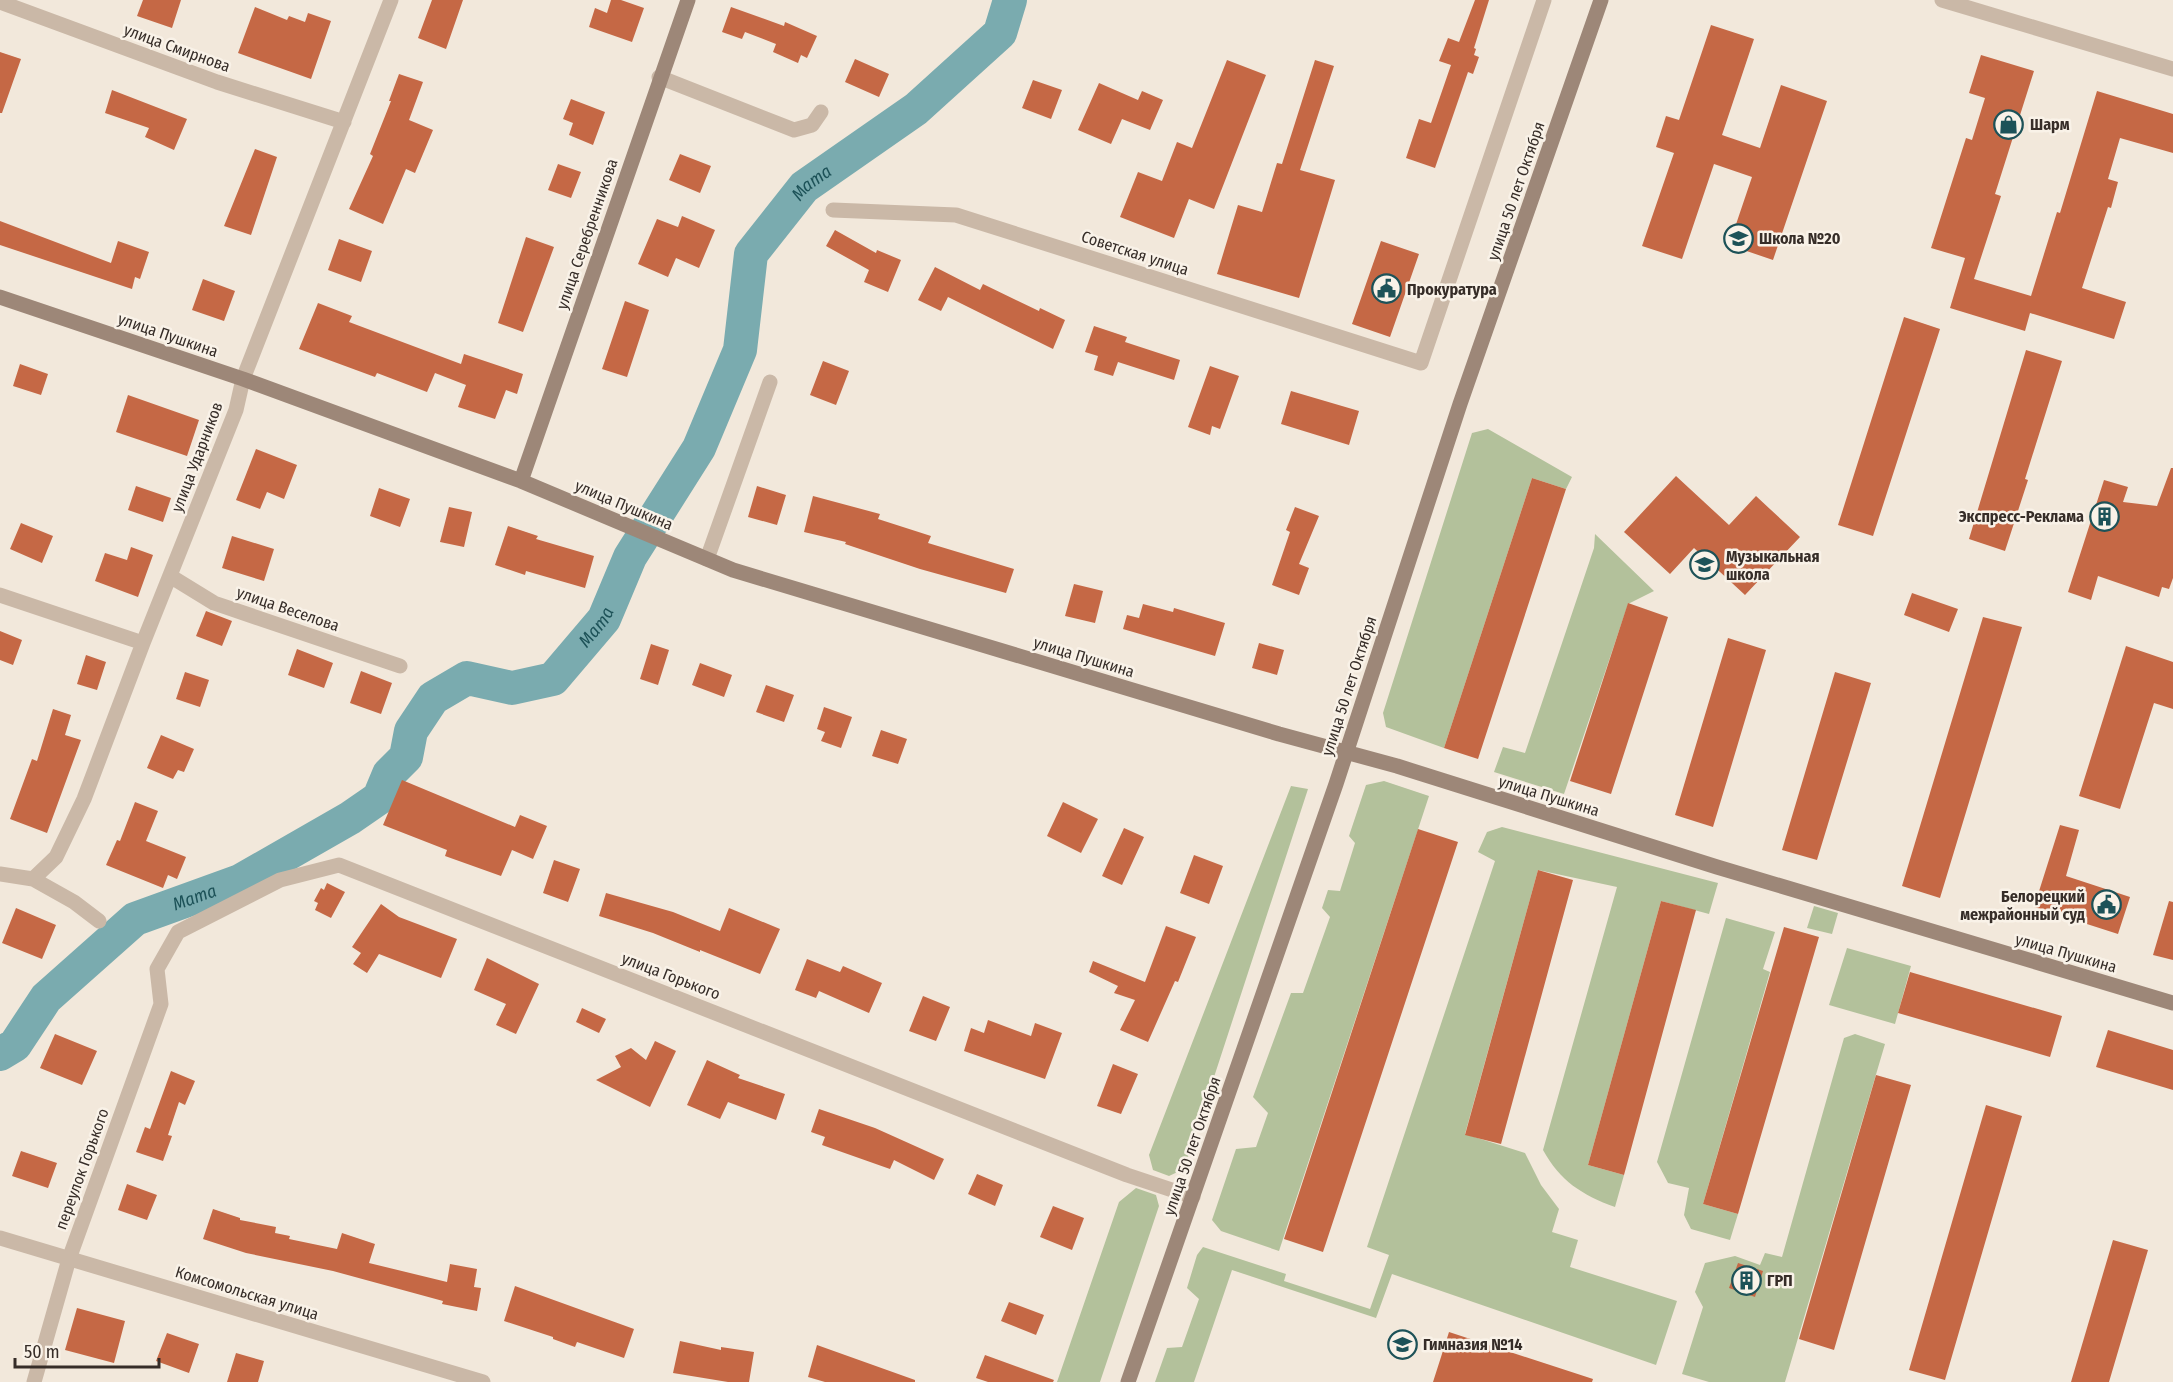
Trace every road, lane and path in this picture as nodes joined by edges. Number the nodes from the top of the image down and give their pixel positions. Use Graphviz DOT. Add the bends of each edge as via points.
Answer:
graph roads {
  1 [pos="391,0"];
  2 [pos="688,0"];
  3 [pos="1544,0"];
  4 [pos="1601,0"];
  5 [pos="1942,0"];
  6 [pos="0,2"];
  7 [pos="2173,69"];
  8 [pos="659,77"];
  9 [pos="821,112"];
  10 [pos="344,122"];
  11 [pos="833,210"];
  12 [pos="0,297"];
  13 [pos="243,379"];
  14 [pos="771,382"];
  15 [pos="521,481"];
  16 [pos="707,559"];
  17 [pos="170,576"];
  18 [pos="0,596"];
  19 [pos="142,643"];
  20 [pos="400,666"];
  21 [pos="1346,751"];
  22 [pos="0,874"];
  23 [pos="33,879"];
  24 [pos="99,921"];
  25 [pos="157,969"];
  26 [pos="2173,1003"];
  27 [pos="1193,1197"];
  28 [pos="0,1238"];
  29 [pos="69,1259"];
  30 [pos="34,1382"];
  31 [pos="483,1382"];
  32 [pos="1128,1382"];
  1 -- 10 [label="street, улица Ударников"];
  2 -- 8 [label="main road, улица Серебренникова"];
  3 -- 11 [label="street, Советская улица" via="1421,363 956,215"];
  4 -- 21 [label="main road, улица 50 лет Октября" via="1460,404"];
  5 -- 7 [label="street"];
  6 -- 10 [label="street, улица Смирнова" via="217,82"];
  8 -- 9 [label="street" via="794,130 812,125"];
  8 -- 15 [label="main road, улица Серебренникова"];
  10 -- 13 [label="street, улица Ударников"];
  12 -- 13 [label="main road, улица Пушкина"];
  13 -- 15 [label="main road, улица Пушкина"];
  13 -- 17 [label="street, улица Ударников" via="236,410"];
  14 -- 16 [label="street"];
  15 -- 16 [label="main road, улица Пушкина"];
  16 -- 21 [label="main road, улица Пушкина" via="756,577"];
  17 -- 19 [label="street, улица Ударников"];
  17 -- 20 [label="street, улица Веселова" via="214,603"];
  18 -- 19 [label="street"];
  19 -- 23 [label="street, улица Ударников" via="84,799 56,857"];
  21 -- 26 [label="main road, улица Пушкина"];
  21 -- 27 [label="main road, улица 50 лет Октября"];
  22 -- 23 [label="street"];
  23 -- 24 [label="street"];
  25 -- 27 [label="street, улица Горького" via="178,932 280,880 339,865 1127,1175"];
  25 -- 29 [label="street, переулок Горького" via="161,1004"];
  27 -- 32 [label="main road, улица 50 лет Октября"];
  28 -- 29 [label="street, Комсомольская улица"];
  29 -- 30 [label="street, переулок Горького"];
  29 -- 31 [label="street, Комсомольская улица"];
}
